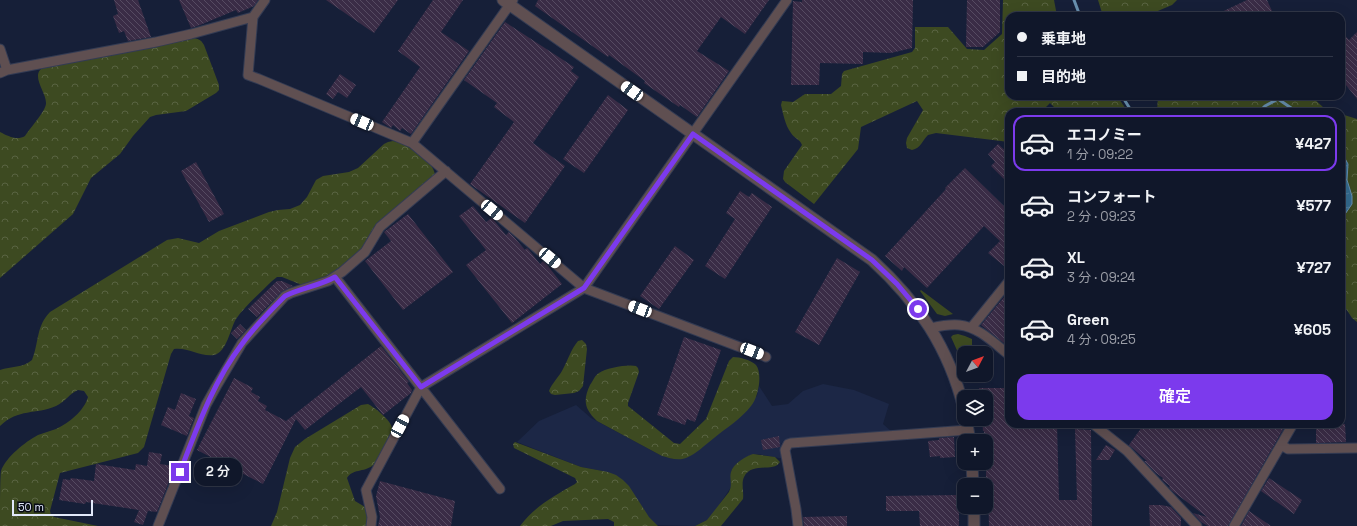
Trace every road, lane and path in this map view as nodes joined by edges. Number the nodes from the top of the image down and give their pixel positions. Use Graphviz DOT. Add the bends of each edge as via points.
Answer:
graph roads {
  1 [pos="264,0"];
  2 [pos="787,0"];
  3 [pos="508,2"];
  4 [pos="253,17"];
  5 [pos="0,49"];
  6 [pos="4,71"];
  7 [pos="693,134"];
  8 [pos="412,143"];
  9 [pos="446,171"];
  10 [pos="335,277"];
  11 [pos="1005,286"];
  12 [pos="584,288"];
  13 [pos="931,328"];
  14 [pos="971,328"];
  15 [pos="1005,353"];
  16 [pos="766,357"];
  17 [pos="421,387"];
  18 [pos="959,390"];
  19 [pos="957,425"];
  20 [pos="1098,428"];
  21 [pos="1292,428"];
  22 [pos="1281,445"];
  23 [pos="1357,448"];
  24 [pos="500,489"];
  25 [pos="974,514"];
  26 [pos="158,526"];
  27 [pos="371,526"];
  28 [pos="798,526"];
  29 [pos="974,526"];
  30 [pos="1197,526"];
  31 [pos="1234,526"];
  1 -- 4 [label="street"];
  2 -- 7 [label="street"];
  3 -- 7 [label="street"];
  3 -- 8 [label="street"];
  4 -- 6 [label="street" via="174,39"];
  4 -- 8 [label="street" via="248,75"];
  5 -- 6 [label="street"];
  7 -- 12 [label="street"];
  7 -- 13 [label="street" via="872,260 904,292"];
  8 -- 9 [label="street"];
  9 -- 10 [label="street" via="380,227 365,252"];
  9 -- 12 [label="street"];
  10 -- 17 [label="street"];
  10 -- 26 [label="street" via="285,296 242,343 211,396"];
  11 -- 14 [label="street"];
  12 -- 16 [label="street"];
  12 -- 17 [label="street"];
  13 -- 14 [label="street" via="959,325"];
  13 -- 18 [label="street" via="948,360"];
  14 -- 15 [label="street" via="982,333"];
  17 -- 24 [label="street"];
  17 -- 27 [label="street" via="366,490 372,517"];
  19 -- 28 [label="street" via="788,444 785,450"];
  20 -- 30 [label="street" via="1127,451"];
  21 -- 22 [label="street"];
  22 -- 23 [label="street" via="1288,449"];
  22 -- 31 [label="street"];
  25 -- 29 [label="street"];
}
